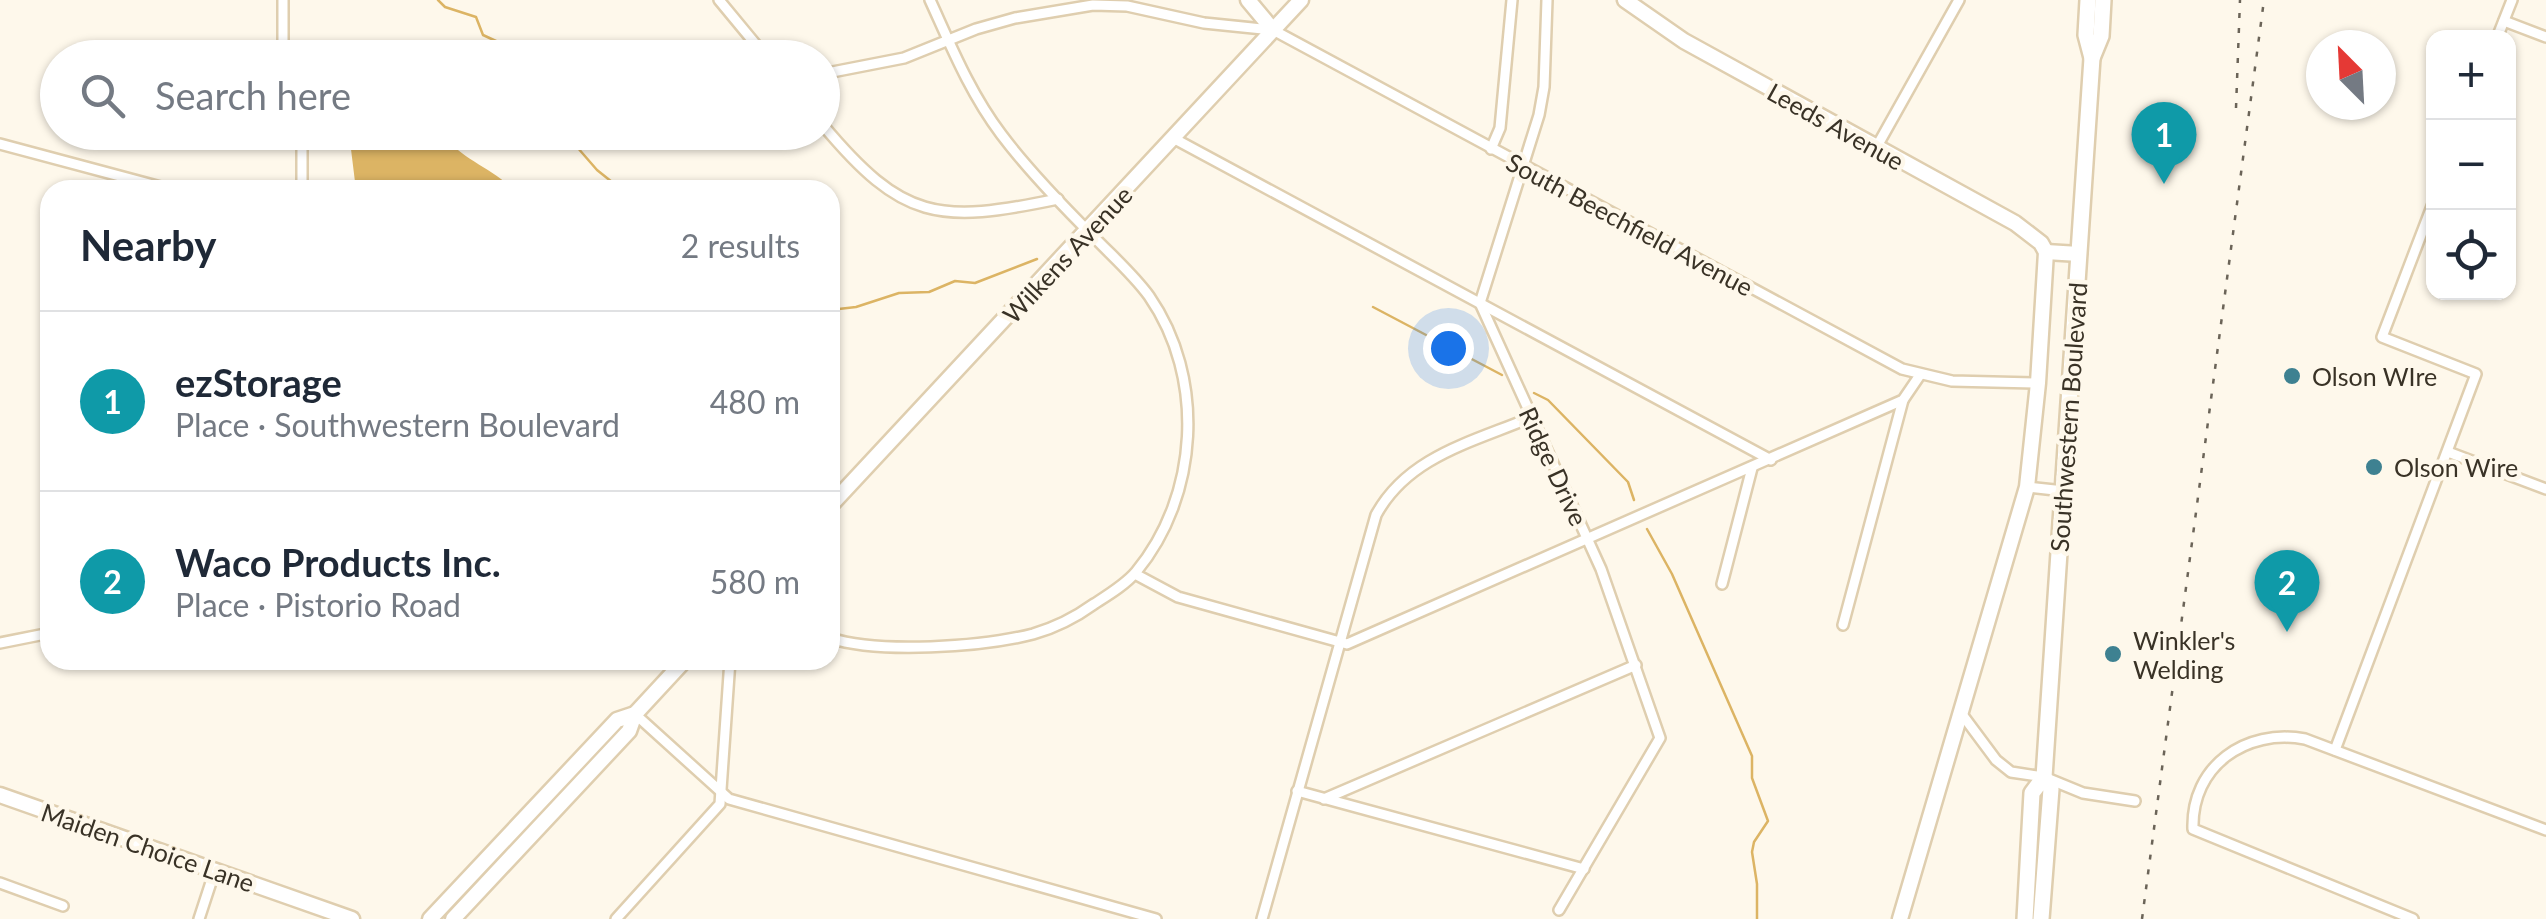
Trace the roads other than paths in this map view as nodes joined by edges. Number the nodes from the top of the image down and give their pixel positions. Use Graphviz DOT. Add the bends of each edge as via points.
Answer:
graph roads {
  1 [pos="283,0"];
  2 [pos="719,0"];
  3 [pos="930,0"];
  4 [pos="1248,0"];
  5 [pos="1302,0"];
  6 [pos="1512,0"];
  7 [pos="1547,0"];
  8 [pos="1625,0"];
  9 [pos="1958,0"];
  10 [pos="2088,0"];
  11 [pos="2103,0"];
  12 [pos="2512,0"];
  13 [pos="2504,21"];
  14 [pos="1273,30"];
  15 [pos="2500,30"];
  16 [pos="2546,37"];
  17 [pos="282,40"];
  18 [pos="752,40"];
  19 [pos="948,40"];
  20 [pos="2092,58"];
  21 [pos="840,70"];
  22 [pos="1173,138"];
  23 [pos="0,144"];
  24 [pos="840,144"];
  25 [pos="1876,148"];
  26 [pos="1492,149"];
  27 [pos="302,150"];
  28 [pos="1522,166"];
  29 [pos="135,180"];
  30 [pos="302,180"];
  31 [pos="1058,200"];
  32 [pos="2430,210"];
  33 [pos="1088,232"];
  34 [pos="2046,252"];
  35 [pos="2079,254"];
  36 [pos="1480,304"];
  37 [pos="1920,375"];
  38 [pos="2038,383"];
  39 [pos="1903,400"];
  40 [pos="1532,418"];
  41 [pos="2448,452"];
  42 [pos="1771,460"];
  43 [pos="1752,468"];
  44 [pos="2026,487"];
  45 [pos="2546,488"];
  46 [pos="2064,491"];
  47 [pos="840,495"];
  48 [pos="1588,538"];
  49 [pos="1134,574"];
  50 [pos="1722,584"];
  51 [pos="1844,625"];
  52 [pos="40,635"];
  53 [pos="840,640"];
  54 [pos="1339,642"];
  55 [pos="0,643"];
  56 [pos="1636,664"];
  57 [pos="676,670"];
  58 [pos="729,670"];
  59 [pos="1960,713"];
  60 [pos="634,714"];
  61 [pos="2335,750"];
  62 [pos="2044,777"];
  63 [pos="1297,791"];
  64 [pos="720,792"];
  65 [pos="0,795"];
  66 [pos="1324,799"];
  67 [pos="2135,801"];
  68 [pos="2546,830"];
  69 [pos="1584,869"];
  70 [pos="216,870"];
  71 [pos="0,883"];
  72 [pos="63,906"];
  73 [pos="1559,910"];
  74 [pos="199,919"];
  75 [pos="352,919"];
  76 [pos="430,919"];
  77 [pos="453,919"];
  78 [pos="616,919"];
  79 [pos="1156,919"];
  80 [pos="1262,919"];
  81 [pos="1900,919"];
  82 [pos="2025,919"];
  83 [pos="2041,919"];
  84 [pos="2413,919"];
  1 -- 17 [label="street"];
  2 -- 18 [label="street"];
  3 -- 19 [label="street"];
  4 -- 14 [label="main road, South Beechfield Avenue"];
  5 -- 14 [label="main road, Wilkens Avenue"];
  6 -- 26 [label="street" via="1500,128"];
  7 -- 28 [label="street" via="1544,86"];
  8 -- 25 [label="main road, Leeds Avenue" via="1684,41"];
  9 -- 25 [label="street"];
  10 -- 20 [label="main road, Southwestern Boulevard"];
  11 -- 20 [label="main road, Southwestern Boulevard"];
  12 -- 13 [label="street"];
  13 -- 15 [label="street"];
  13 -- 16 [label="street"];
  14 -- 19 [label="street" via="1092,5 1016,18"];
  14 -- 22 [label="main road, Wilkens Avenue"];
  14 -- 26 [label="street, South Beechfield Avenue"];
  19 -- 21 [label="street" via="904,58"];
  19 -- 31 [label="street" via="998,131"];
  20 -- 35 [label="main road, Southwestern Boulevard"];
  22 -- 33 [label="main road, Wilkens Avenue"];
  22 -- 36 [label="street"];
  23 -- 29 [label="street"];
  24 -- 31 [label="street" via="887,190 929,209 985,214"];
  25 -- 34 [label="main road, Leeds Avenue" via="2015,223"];
  26 -- 28 [label="street, South Beechfield Avenue"];
  27 -- 30 [label="street"];
  28 -- 36 [label="street"];
  28 -- 37 [label="street, South Beechfield Avenue"];
  31 -- 33 [label="street"];
  32 -- 41 [label="street" via="2382,338 2476,374"];
  33 -- 47 [label="main road, Wilkens Avenue"];
  33 -- 49 [label="street" via="1160,314 1178,358 1187,410 1185,467 1174,510"];
  34 -- 35 [label="main road"];
  34 -- 38 [label="main road"];
  35 -- 46 [label="main road, Southwestern Boulevard"];
  36 -- 40 [label="street, Ridge Drive"];
  36 -- 42 [label="street"];
  37 -- 38 [label="street, South Beechfield Avenue"];
  37 -- 39 [label="street"];
  38 -- 44 [label="main road"];
  39 -- 42 [label="street"];
  39 -- 51 [label="street"];
  40 -- 48 [label="street, Ridge Drive"];
  40 -- 54 [label="street" via="1418,466 1394,485 1376,515"];
  41 -- 45 [label="street"];
  41 -- 61 [label="street"];
  42 -- 43 [label="street"];
  43 -- 48 [label="street"];
  43 -- 50 [label="street"];
  44 -- 46 [label="street"];
  44 -- 59 [label="main road"];
  46 -- 62 [label="main road, Southwestern Boulevard"];
  48 -- 54 [label="street"];
  48 -- 56 [label="street, Ridge Drive"];
  49 -- 53 [label="street" via="1082,612 1036,633 883,648"];
  49 -- 54 [label="street" via="1178,597"];
  52 -- 55 [label="street"];
  54 -- 63 [label="street"];
  56 -- 66 [label="street"];
  56 -- 69 [label="street, Ridge Drive" via="1660,738"];
  57 -- 60 [label="main road"];
  58 -- 64 [label="street"];
  59 -- 62 [label="street" via="2011,772"];
  59 -- 81 [label="main road"];
  60 -- 64 [label="street"];
  60 -- 76 [label="main road" via="616,720"];
  60 -- 77 [label="main road" via="629,731"];
  61 -- 68 [label="street"];
  61 -- 84 [label="street" via="2286,735 2239,747 2198,790 2194,829"];
  62 -- 67 [label="street"];
  62 -- 82 [label="main road, Southwestern Boulevard" via="2032,793"];
  62 -- 83 [label="main road, Southwestern Boulevard" via="2051,789"];
  63 -- 66 [label="street"];
  63 -- 80 [label="street"];
  64 -- 78 [label="street" via="720,804"];
  64 -- 79 [label="street"];
  65 -- 70 [label="main road, Maiden Choice Lane"];
  66 -- 69 [label="street"];
  69 -- 73 [label="street, Ridge Drive"];
  70 -- 74 [label="street"];
  70 -- 75 [label="main road, Maiden Choice Lane"];
  71 -- 72 [label="street"];
}
